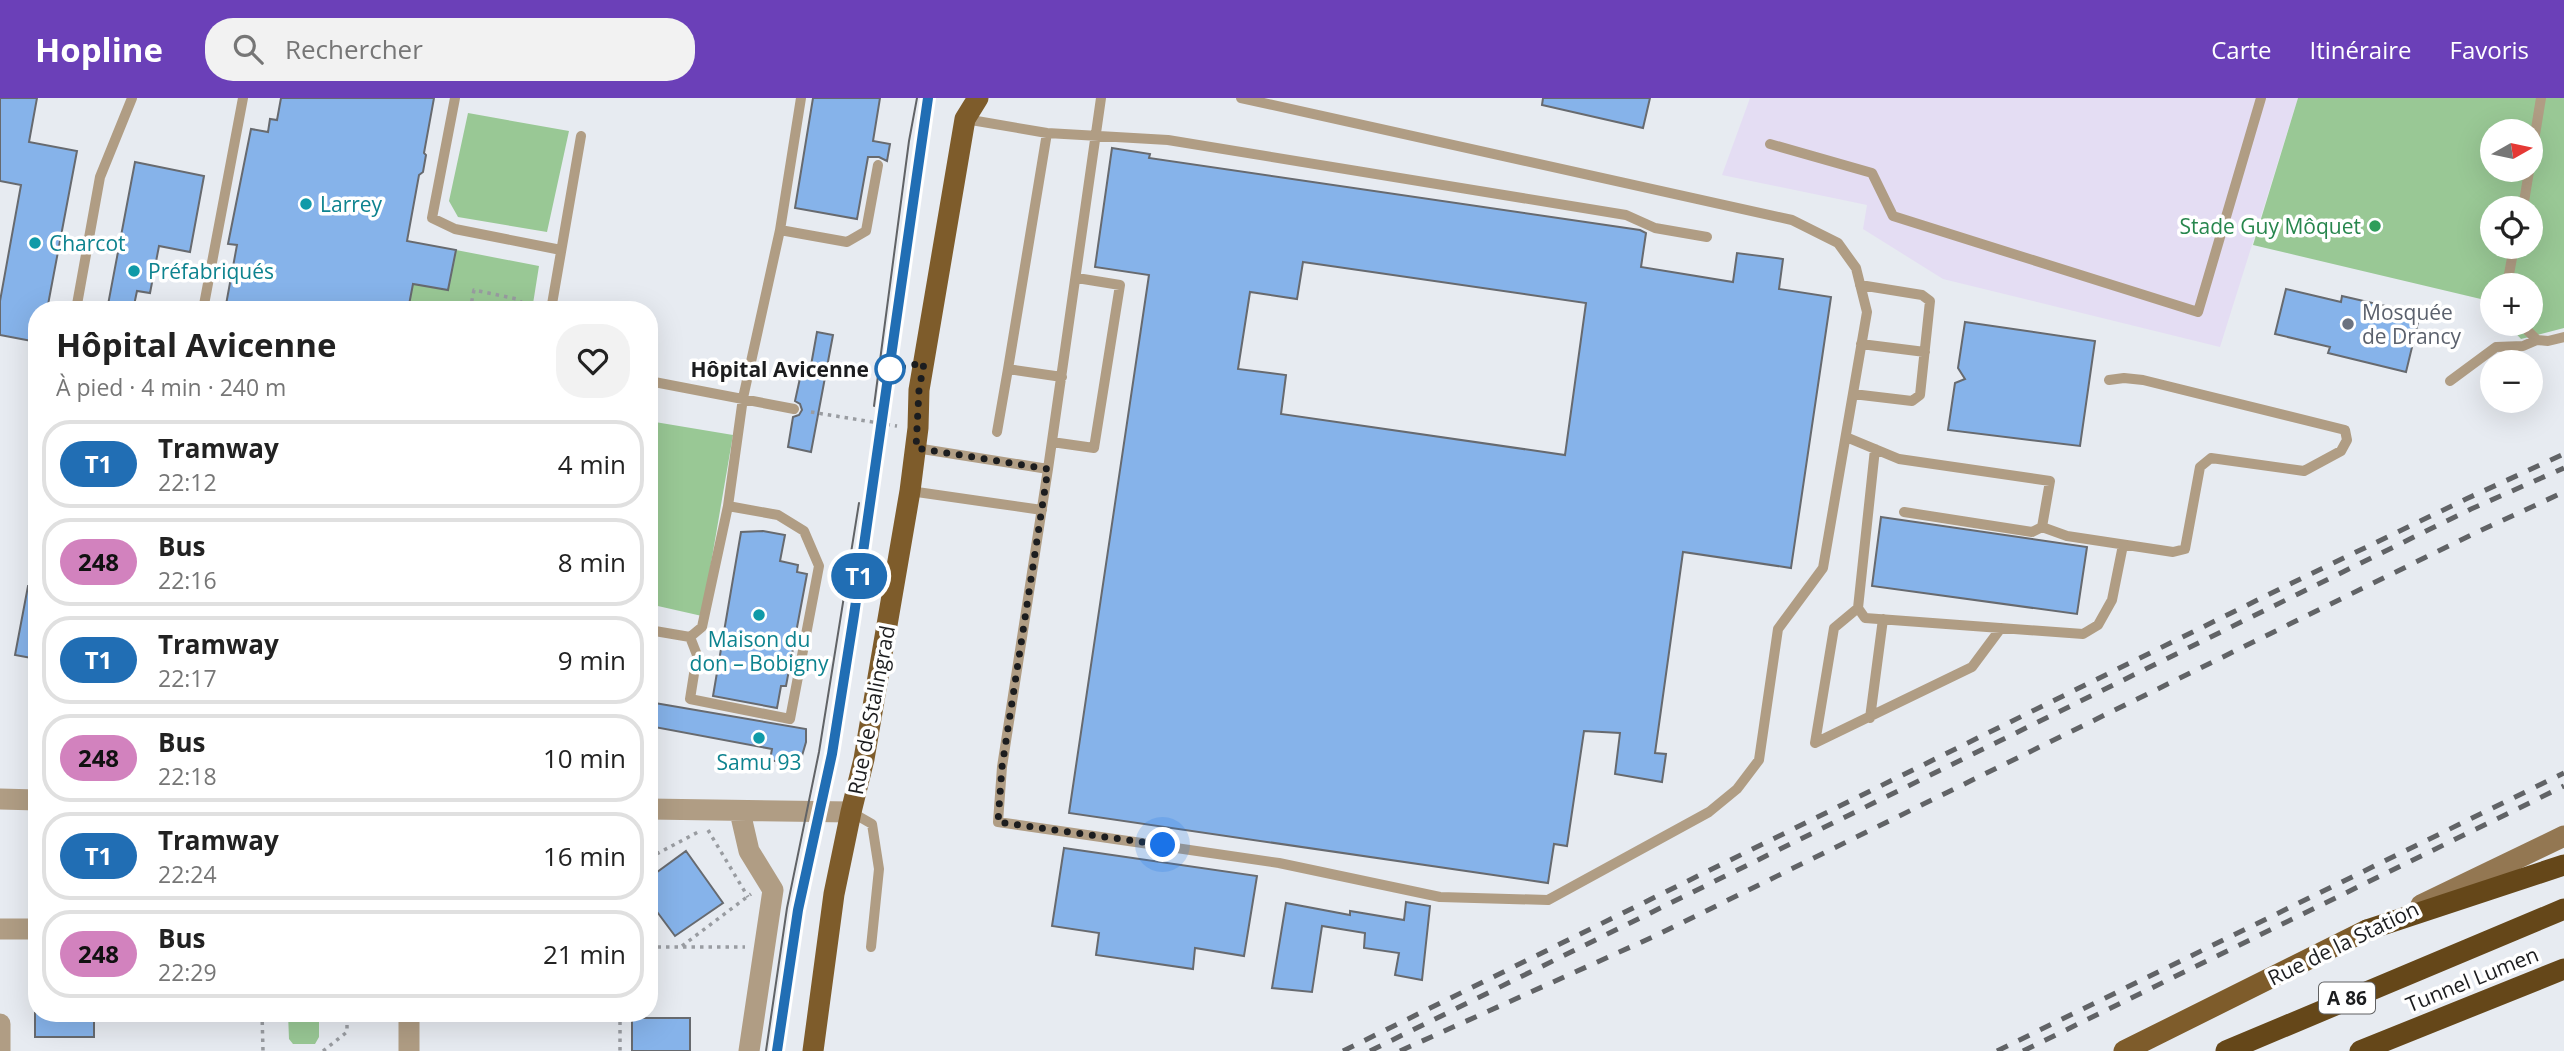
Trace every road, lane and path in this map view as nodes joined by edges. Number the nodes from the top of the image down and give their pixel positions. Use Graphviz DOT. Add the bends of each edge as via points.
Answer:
graph roads {
  1 [pos="132,98"];
  2 [pos="243,98"];
  3 [pos="455,98"];
  4 [pos="801,98"];
  5 [pos="954,98"];
  6 [pos="978,98"];
  7 [pos="1101,98"];
  8 [pos="1241,98"];
  9 [pos="2260,98"];
  10 [pos="2540,98"];
  11 [pos="965,119"];
  12 [pos="1048,133"];
  13 [pos="581,136"];
  14 [pos="1097,138"];
  15 [pos="1770,144"];
  16 [pos="878,165"];
  17 [pos="2525,196"];
  18 [pos="780,230"];
  19 [pos="1707,237"];
  20 [pos="561,250"];
  21 [pos="1077,278"];
  22 [pos="1860,285"];
  23 [pos="78,301"];
  24 [pos="205,301"];
  25 [pos="472,301"];
  26 [pos="520,301"];
  27 [pos="552,301"];
  28 [pos="2532,336"];
  29 [pos="2564,337"];
  30 [pos="2536,341"];
  31 [pos="1861,344"];
  32 [pos="1925,352"];
  33 [pos="1009,369"];
  34 [pos="1062,377"];
  35 [pos="2109,380"];
  36 [pos="2450,381"];
  37 [pos="658,382"];
  38 [pos="1853,394"];
  39 [pos="743,398"];
  40 [pos="794,409"];
  41 [pos="811,412"];
  42 [pos="997,432"];
  43 [pos="1846,437"];
  44 [pos="917,438"];
  45 [pos="1052,442"];
  46 [pos="1875,449"];
  47 [pos="1048,469"];
  48 [pos="910,491"];
  49 [pos="727,506"];
  50 [pos="1042,510"];
  51 [pos="1904,512"];
  52 [pos="2042,527"];
  53 [pos="2123,545"];
  54 [pos="1858,608"];
  55 [pos="1883,619"];
  56 [pos="2001,628"];
  57 [pos="658,632"];
  58 [pos="690,637"];
  59 [pos="1870,718"];
  60 [pos="0,799"];
  61 [pos="28,800"];
  62 [pos="658,810"];
  63 [pos="850,812"];
  64 [pos="742,819"];
  65 [pos="708,831"];
  66 [pos="2564,836"];
  67 [pos="658,853"];
  68 [pos="2564,865"];
  69 [pos="768,882"];
  70 [pos="748,897"];
  71 [pos="2564,909"];
  72 [pos="0,929"];
  73 [pos="28,929"];
  74 [pos="2367,930"];
  75 [pos="658,947"];
  76 [pos="680,947"];
  77 [pos="764,947"];
  78 [pos="871,947"];
  79 [pos="2564,969"];
  80 [pos="262,1022"];
  81 [pos="347,1022"];
  82 [pos="409,1022"];
  83 [pos="620,1022"];
  84 [pos="0,1024"];
  85 [pos="0,1051"];
  86 [pos="263,1051"];
  87 [pos="323,1051"];
  88 [pos="409,1051"];
  89 [pos="621,1051"];
  90 [pos="749,1051"];
  91 [pos="813,1051"];
  92 [pos="2124,1051"];
  93 [pos="2226,1051"];
  94 [pos="2360,1051"];
  1 -- 23 [label="lane" via="100,177"];
  2 -- 24 [label="lane"];
  3 -- 20 [label="lane" via="432,218 455,229"];
  4 -- 18 [label="lane"];
  5 -- 11 [label="main road"];
  6 -- 11 [label="main road, Rue de Stalingrad"];
  7 -- 14 [label="lane"];
  8 -- 22 [label="lane" via="1792,220 1838,243 1856,268"];
  9 -- 15 [label="lane" via="2198,312 1893,216 1872,173"];
  10 -- 17 [label="lane"];
  11 -- 12 [label="lane"];
  11 -- 44 [label="main road, Rue de Stalingrad" via="919,390"];
  12 -- 14 [label="lane"];
  12 -- 33 [label="lane"];
  13 -- 20 [label="lane"];
  14 -- 19 [label="lane" via="1168,141 1626,215 1655,228"];
  14 -- 21 [label="lane"];
  16 -- 18 [label="lane" via="866,231 846,242"];
  18 -- 39 [label="lane"];
  20 -- 27 [label="lane"];
  21 -- 34 [label="lane"];
  21 -- 45 [label="lane" via="1120,285 1094,448"];
  22 -- 31 [label="lane" via="1867,312"];
  22 -- 32 [label="lane" via="1922,295 1930,301"];
  25 -- 26 [label="path" via="474,290"];
  28 -- 30 [label="lane"];
  29 -- 30 [label="lane"];
  30 -- 36 [label="lane" via="2496,347"];
  31 -- 32 [label="lane"];
  31 -- 38 [label="lane"];
  32 -- 38 [label="lane" via="1920,396 1912,401"];
  33 -- 34 [label="lane"];
  33 -- 42 [label="lane"];
  34 -- 45 [label="lane"];
  35 -- 53 [label="lane" via="2143,380 2345,430 2347,440 2341,450 2304,471 2211,458 2200,467 2185,549 2173,552"];
  37 -- 39 [label="lane"];
  38 -- 43 [label="lane"];
  39 -- 40 [label="lane"];
  39 -- 49 [label="lane"];
  41 -- 44 [label="path"];
  43 -- 46 [label="lane"];
  43 -- 50 [label="lane" via="1824,569 1779,629 1759,760 1737,789 1709,812 1548,900 1440,897 1279,863 998,822 1002,767"];
  44 -- 47 [label="lane" via="980,458"];
  44 -- 48 [label="main road, Rue de Stalingrad"];
  45 -- 47 [label="lane"];
  46 -- 52 [label="lane" via="1899,458 2050,481"];
  46 -- 54 [label="lane"];
  47 -- 50 [label="lane"];
  48 -- 50 [label="lane"];
  48 -- 63 [label="main road, Rue de Stalingrad" via="864,759"];
  49 -- 58 [label="lane" via="702,627"];
  49 -- 58 [label="lane" via="778,515 804,531 819,566 790,719 690,699 697,655"];
  51 -- 52 [label="lane" via="2032,532"];
  52 -- 53 [label="lane"];
  53 -- 56 [label="lane" via="2112,600 2098,625 2083,634"];
  54 -- 55 [label="lane" via="1865,618"];
  54 -- 59 [label="lane" via="1834,628 1815,743"];
  55 -- 56 [label="lane"];
  55 -- 59 [label="lane"];
  56 -- 59 [label="lane" via="1972,667"];
  57 -- 58 [label="lane"];
  60 -- 61 [label="street"];
  62 -- 64 [label="street"];
  63 -- 64 [label="street"];
  63 -- 78 [label="lane" via="872,824 879,869"];
  63 -- 91 [label="main road, Rue de Stalingrad"];
  64 -- 65 [label="path"];
  64 -- 69 [label="street" via="749,851"];
  65 -- 67 [label="path" via="699,831"];
  65 -- 70 [label="path"];
  66 -- 74 [label="street, Rue de la Station"];
  68 -- 74 [label="highway"];
  69 -- 70 [label="path"];
  69 -- 77 [label="street" via="773,890"];
  70 -- 76 [label="path"];
  71 -- 93 [label="highway, Tunnel Lumen / A 86"];
  72 -- 73 [label="street"];
  74 -- 92 [label="main road, Rue de la Station"];
  75 -- 76 [label="path"];
  76 -- 77 [label="path"];
  77 -- 90 [label="street"];
  79 -- 94 [label="highway, Tunnel Lumen / A 86"];
  80 -- 86 [label="path"];
  81 -- 87 [label="path" via="347,1032"];
  82 -- 88 [label="street"];
  83 -- 89 [label="path"];
  84 -- 85 [label="street"];
}
